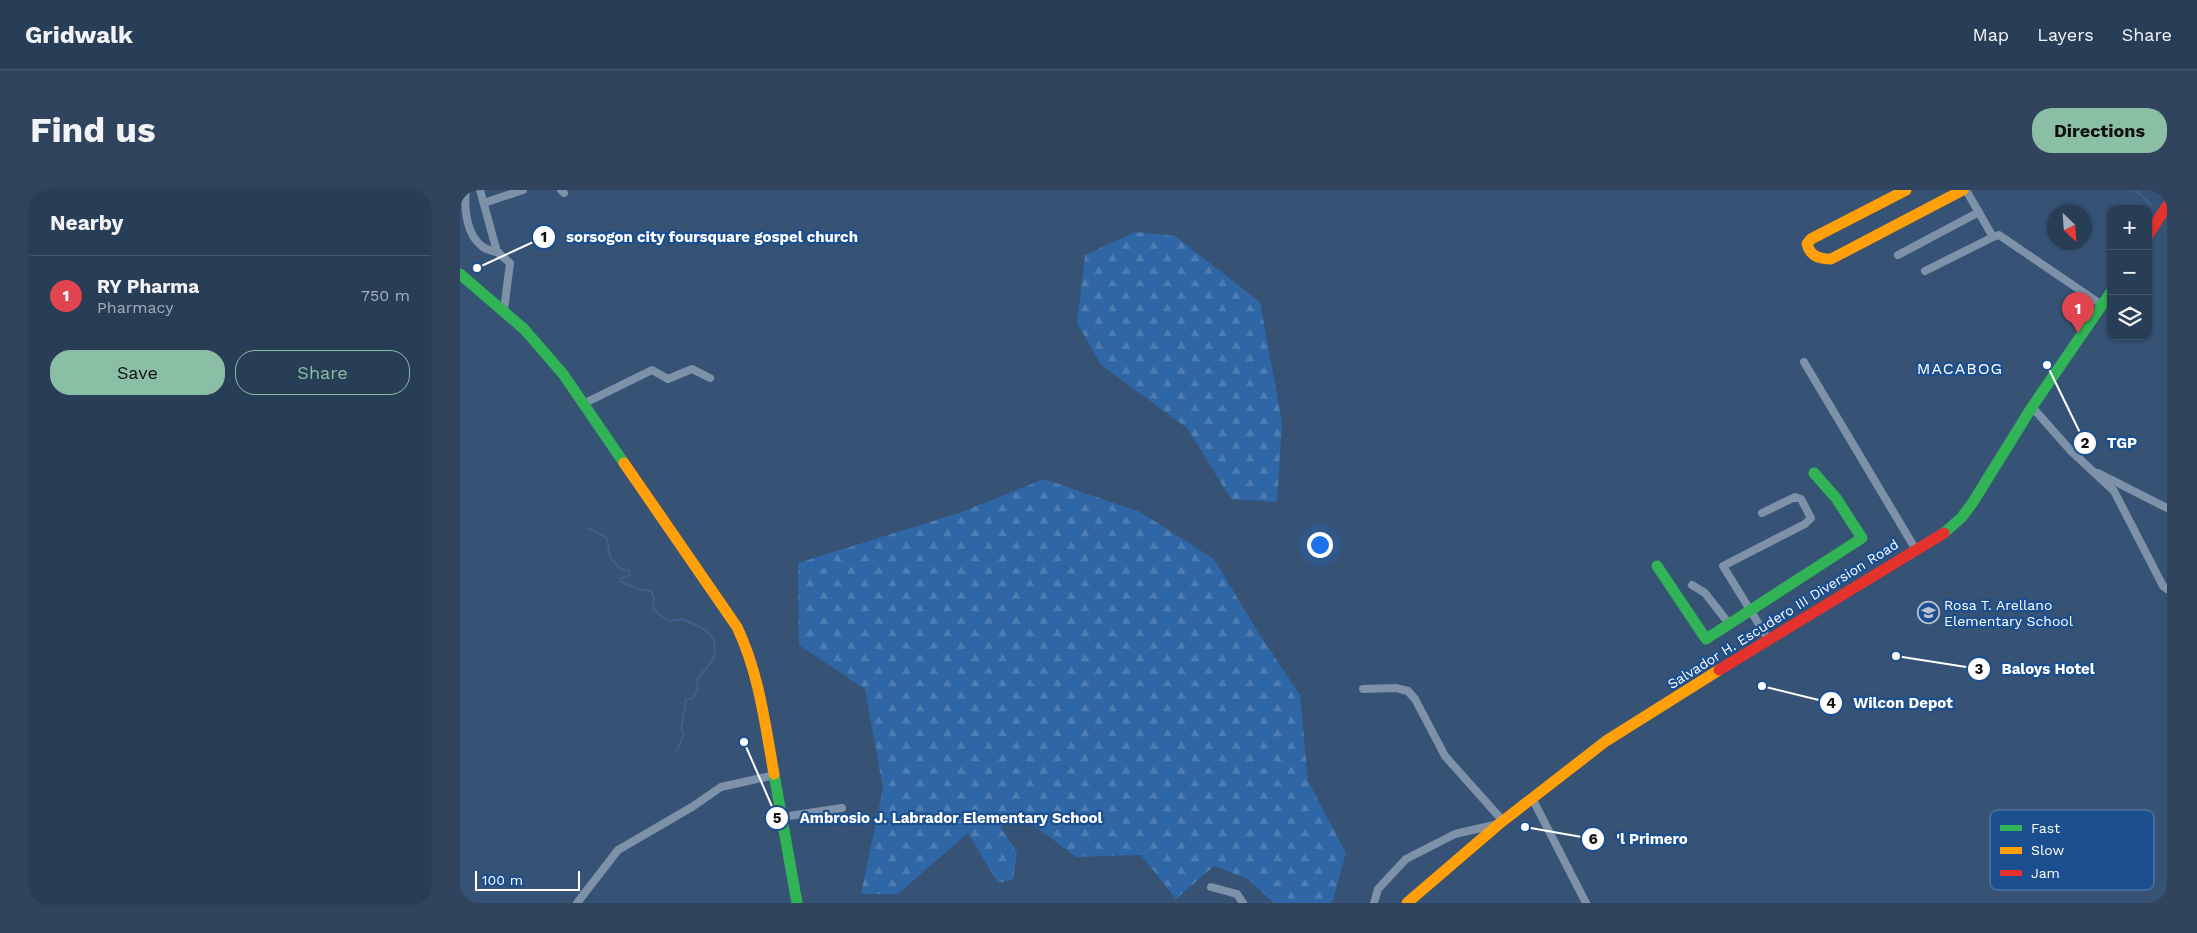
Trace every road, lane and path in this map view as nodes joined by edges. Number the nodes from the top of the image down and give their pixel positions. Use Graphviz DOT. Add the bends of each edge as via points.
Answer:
graph roads {
  1 [pos="466,190"];
  2 [pos="480,190"];
  3 [pos="523,190"];
  4 [pos="1906,190"];
  5 [pos="1965,190"];
  6 [pos="484,203"];
  7 [pos="2167,206"];
  8 [pos="1979,212"];
  9 [pos="2152,230"];
  10 [pos="1993,237"];
  11 [pos="499,253"];
  12 [pos="1898,256"];
  13 [pos="1925,271"];
  14 [pos="460,274"];
  15 [pos="2109,295"];
  16 [pos="2102,305"];
  17 [pos="504,310"];
  18 [pos="1804,362"];
  19 [pos="710,378"];
  20 [pos="583,404"];
  21 [pos="2032,407"];
  22 [pos="2090,468"];
  23 [pos="1814,473"];
  24 [pos="2167,508"];
  25 [pos="1762,512"];
  26 [pos="1916,550"];
  27 [pos="1657,566"];
  28 [pos="1692,584"];
  29 [pos="2167,589"];
  30 [pos="1752,612"];
  31 [pos="1730,625"];
  32 [pos="1768,638"];
  33 [pos="1363,689"];
  34 [pos="775,775"];
  35 [pos="1532,798"];
  36 [pos="842,808"];
  37 [pos="782,817"];
  38 [pos="1501,822"];
  39 [pos="1211,887"];
  40 [pos="577,903"];
  41 [pos="797,903"];
  42 [pos="1243,903"];
  43 [pos="1374,903"];
  44 [pos="1407,903"];
  45 [pos="1586,903"];
  1 -- 11 [label="street" via="466,216 472,233 483,247"];
  2 -- 6 [label="street"];
  3 -- 6 [label="street"];
  4 -- 5 [label="main road" via="1811,239 1808,249 1817,257 1831,259"];
  5 -- 8 [label="street"];
  6 -- 11 [label="street"];
  7 -- 9 [label="main road"];
  8 -- 10 [label="street"];
  8 -- 12 [label="street"];
  10 -- 13 [label="street"];
  10 -- 16 [label="street" via="1999,235"];
  11 -- 17 [label="street" via="510,263"];
  14 -- 17 [label="main road"];
  15 -- 16 [label="main road, Salvador H. Escudero III Diversion Road"];
  16 -- 21 [label="main road, Salvador H. Escudero III Diversion Road"];
  17 -- 20 [label="main road" via="563,374"];
  18 -- 26 [label="street"];
  19 -- 20 [label="street" via="692,369 668,379 652,370"];
  20 -- 34 [label="main road" via="737,627 760,693"];
  21 -- 22 [label="street"];
  21 -- 26 [label="main road, Salvador H. Escudero III Diversion Road" via="1962,517"];
  22 -- 24 [label="street"];
  22 -- 29 [label="street" via="2114,491"];
  23 -- 30 [label="main road" via="1836,498 1862,538"];
  25 -- 30 [label="street" via="1795,497 1801,499 1811,518 1806,524 1723,566"];
  26 -- 32 [label="main road, Salvador H. Escudero III Diversion Road"];
  27 -- 31 [label="main road" via="1706,640"];
  28 -- 31 [label="street" via="1705,593"];
  30 -- 31 [label="main road"];
  30 -- 32 [label="street"];
  32 -- 35 [label="main road, Salvador H. Escudero III Diversion Road" via="1606,741"];
  33 -- 38 [label="street" via="1408,691 1445,756"];
  34 -- 37 [label="main road"];
  34 -- 40 [label="street" via="721,787 618,850"];
  35 -- 38 [label="main road, Salvador H. Escudero III Diversion Road"];
  35 -- 45 [label="street"];
  36 -- 37 [label="street"];
  37 -- 41 [label="main road"];
  38 -- 43 [label="street" via="1455,834 1406,859 1378,888"];
  38 -- 44 [label="main road, Salvador H. Escudero III Diversion Road"];
  39 -- 42 [label="street" via="1236,894"];
}
